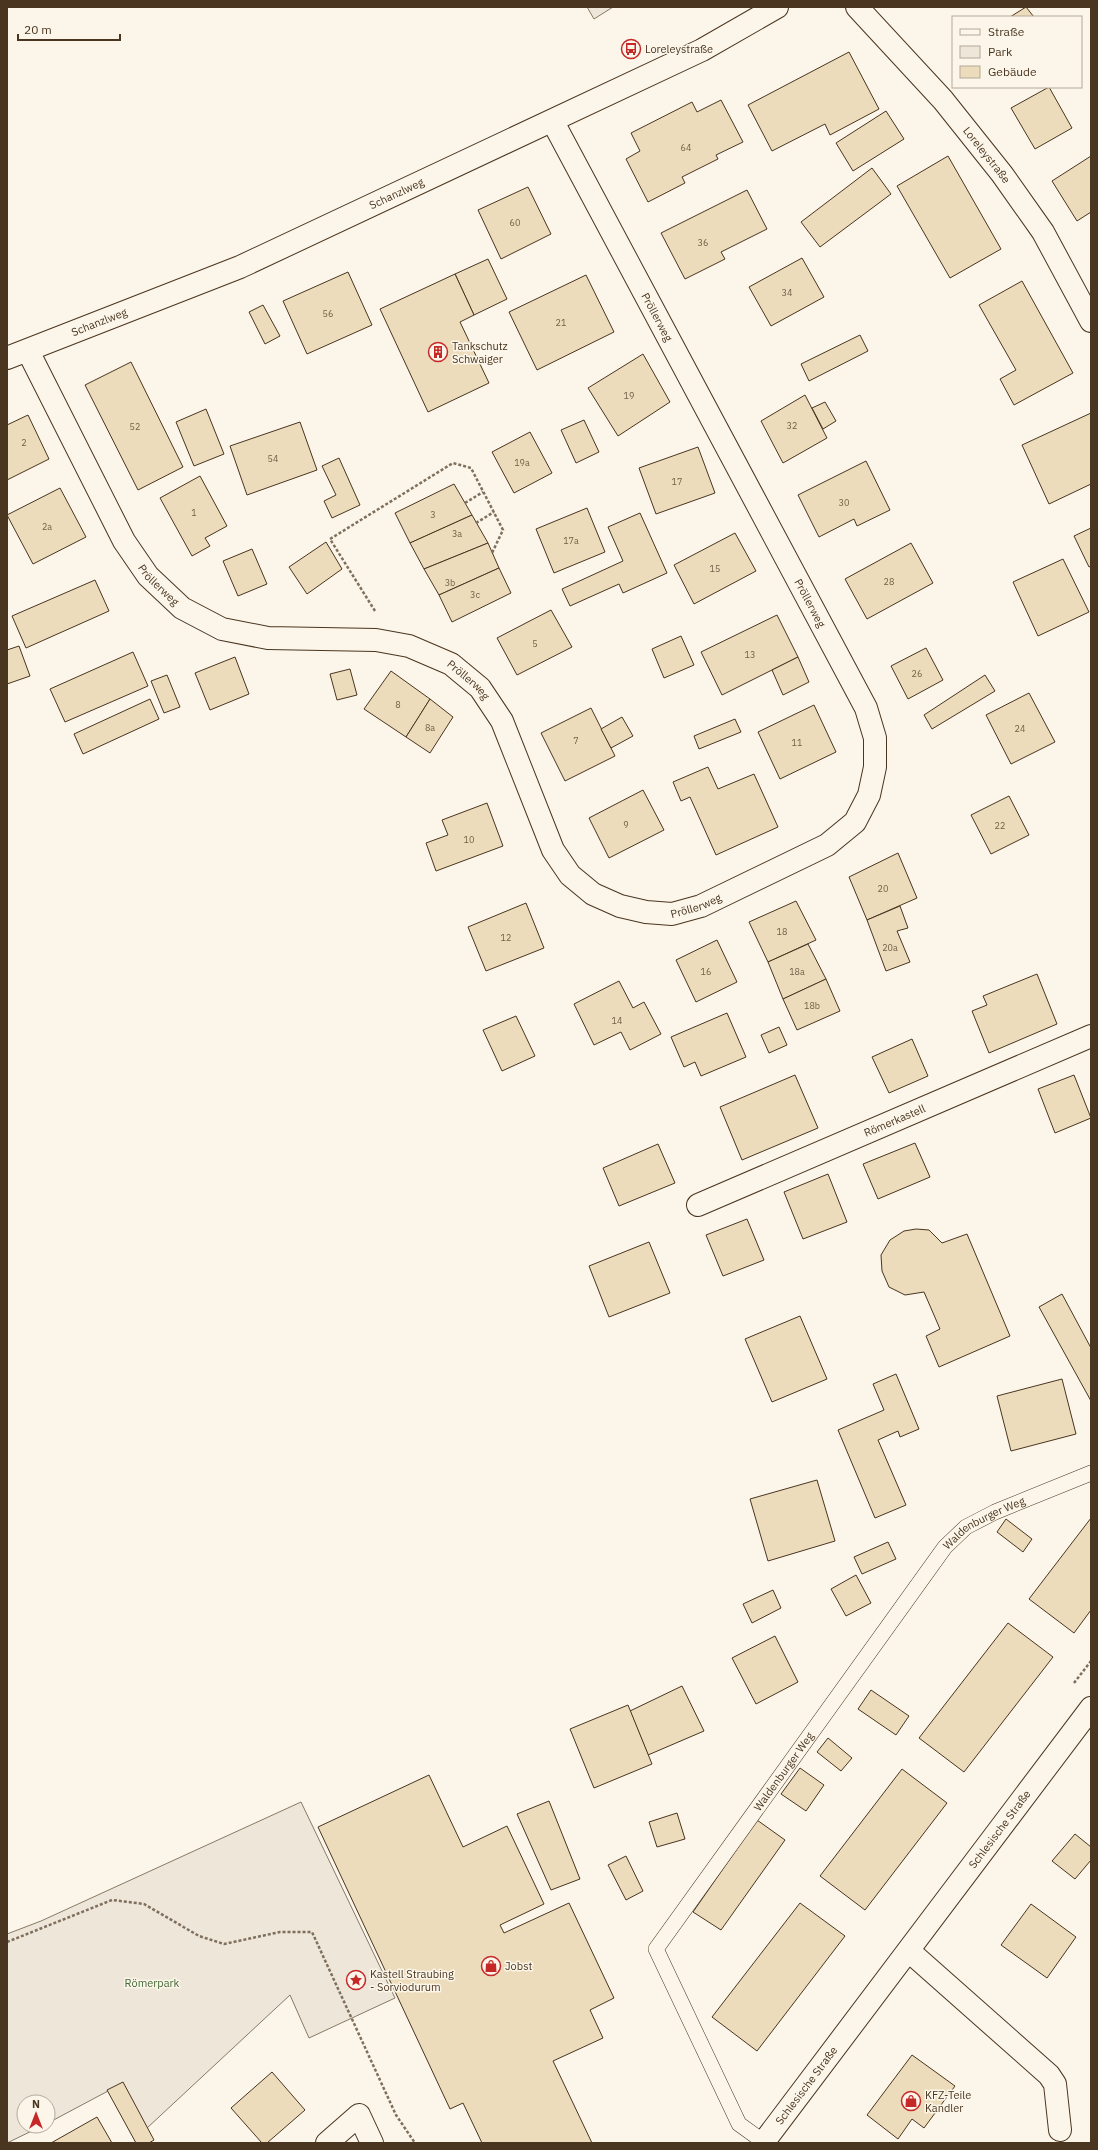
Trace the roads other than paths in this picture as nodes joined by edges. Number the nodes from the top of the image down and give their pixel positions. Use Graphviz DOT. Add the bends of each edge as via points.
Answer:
graph roads {
  1 [pos="777,7"];
  2 [pos="857,7"];
  3 [pos="553,122"];
  4 [pos="1091,321"];
  5 [pos="28,351"];
  6 [pos="7,358"];
  7 [pos="1091,1036"];
  8 [pos="698,1205"];
  9 [pos="1091,1473"];
  10 [pos="1091,1708"];
  11 [pos="909,1952"];
  12 [pos="1060,2130"];
  13 [pos="764,2142"];
  14 [pos="327,2143"];
  15 [pos="372,2143"];
  1 -- 3 [label="street, Schanzlweg" via="702,50"];
  2 -- 4 [label="street, Loreleystraße" via="943,100 1002,174 1043,232"];
  3 -- 5 [label="street, Schanzlweg" via="240,266"];
  3 -- 5 [label="street, Pröllerweg" via="866,708 875,738 875,767 869,795 855,822 828,845 701,906 672,914 620,906 593,894 570,875 553,850 502,721 480,688 451,664 409,646 376,640 268,638 222,630 182,608 148,576 124,541"];
  5 -- 6 [label="street, Schanzlweg"];
  7 -- 8 [label="street, Römerkastell"];
  9 -- 13 [label="lane, Waldenburger Weg" via="995,1512 966,1527 945,1547 656,1949 739,2124"];
  10 -- 11 [label="street, Schlesische Straße"];
  11 -- 12 [label="street" via="1049,2075 1054,2084"];
  11 -- 13 [label="street, Schlesische Straße"];
  14 -- 15 [label="street" via="358,2115"];
}
